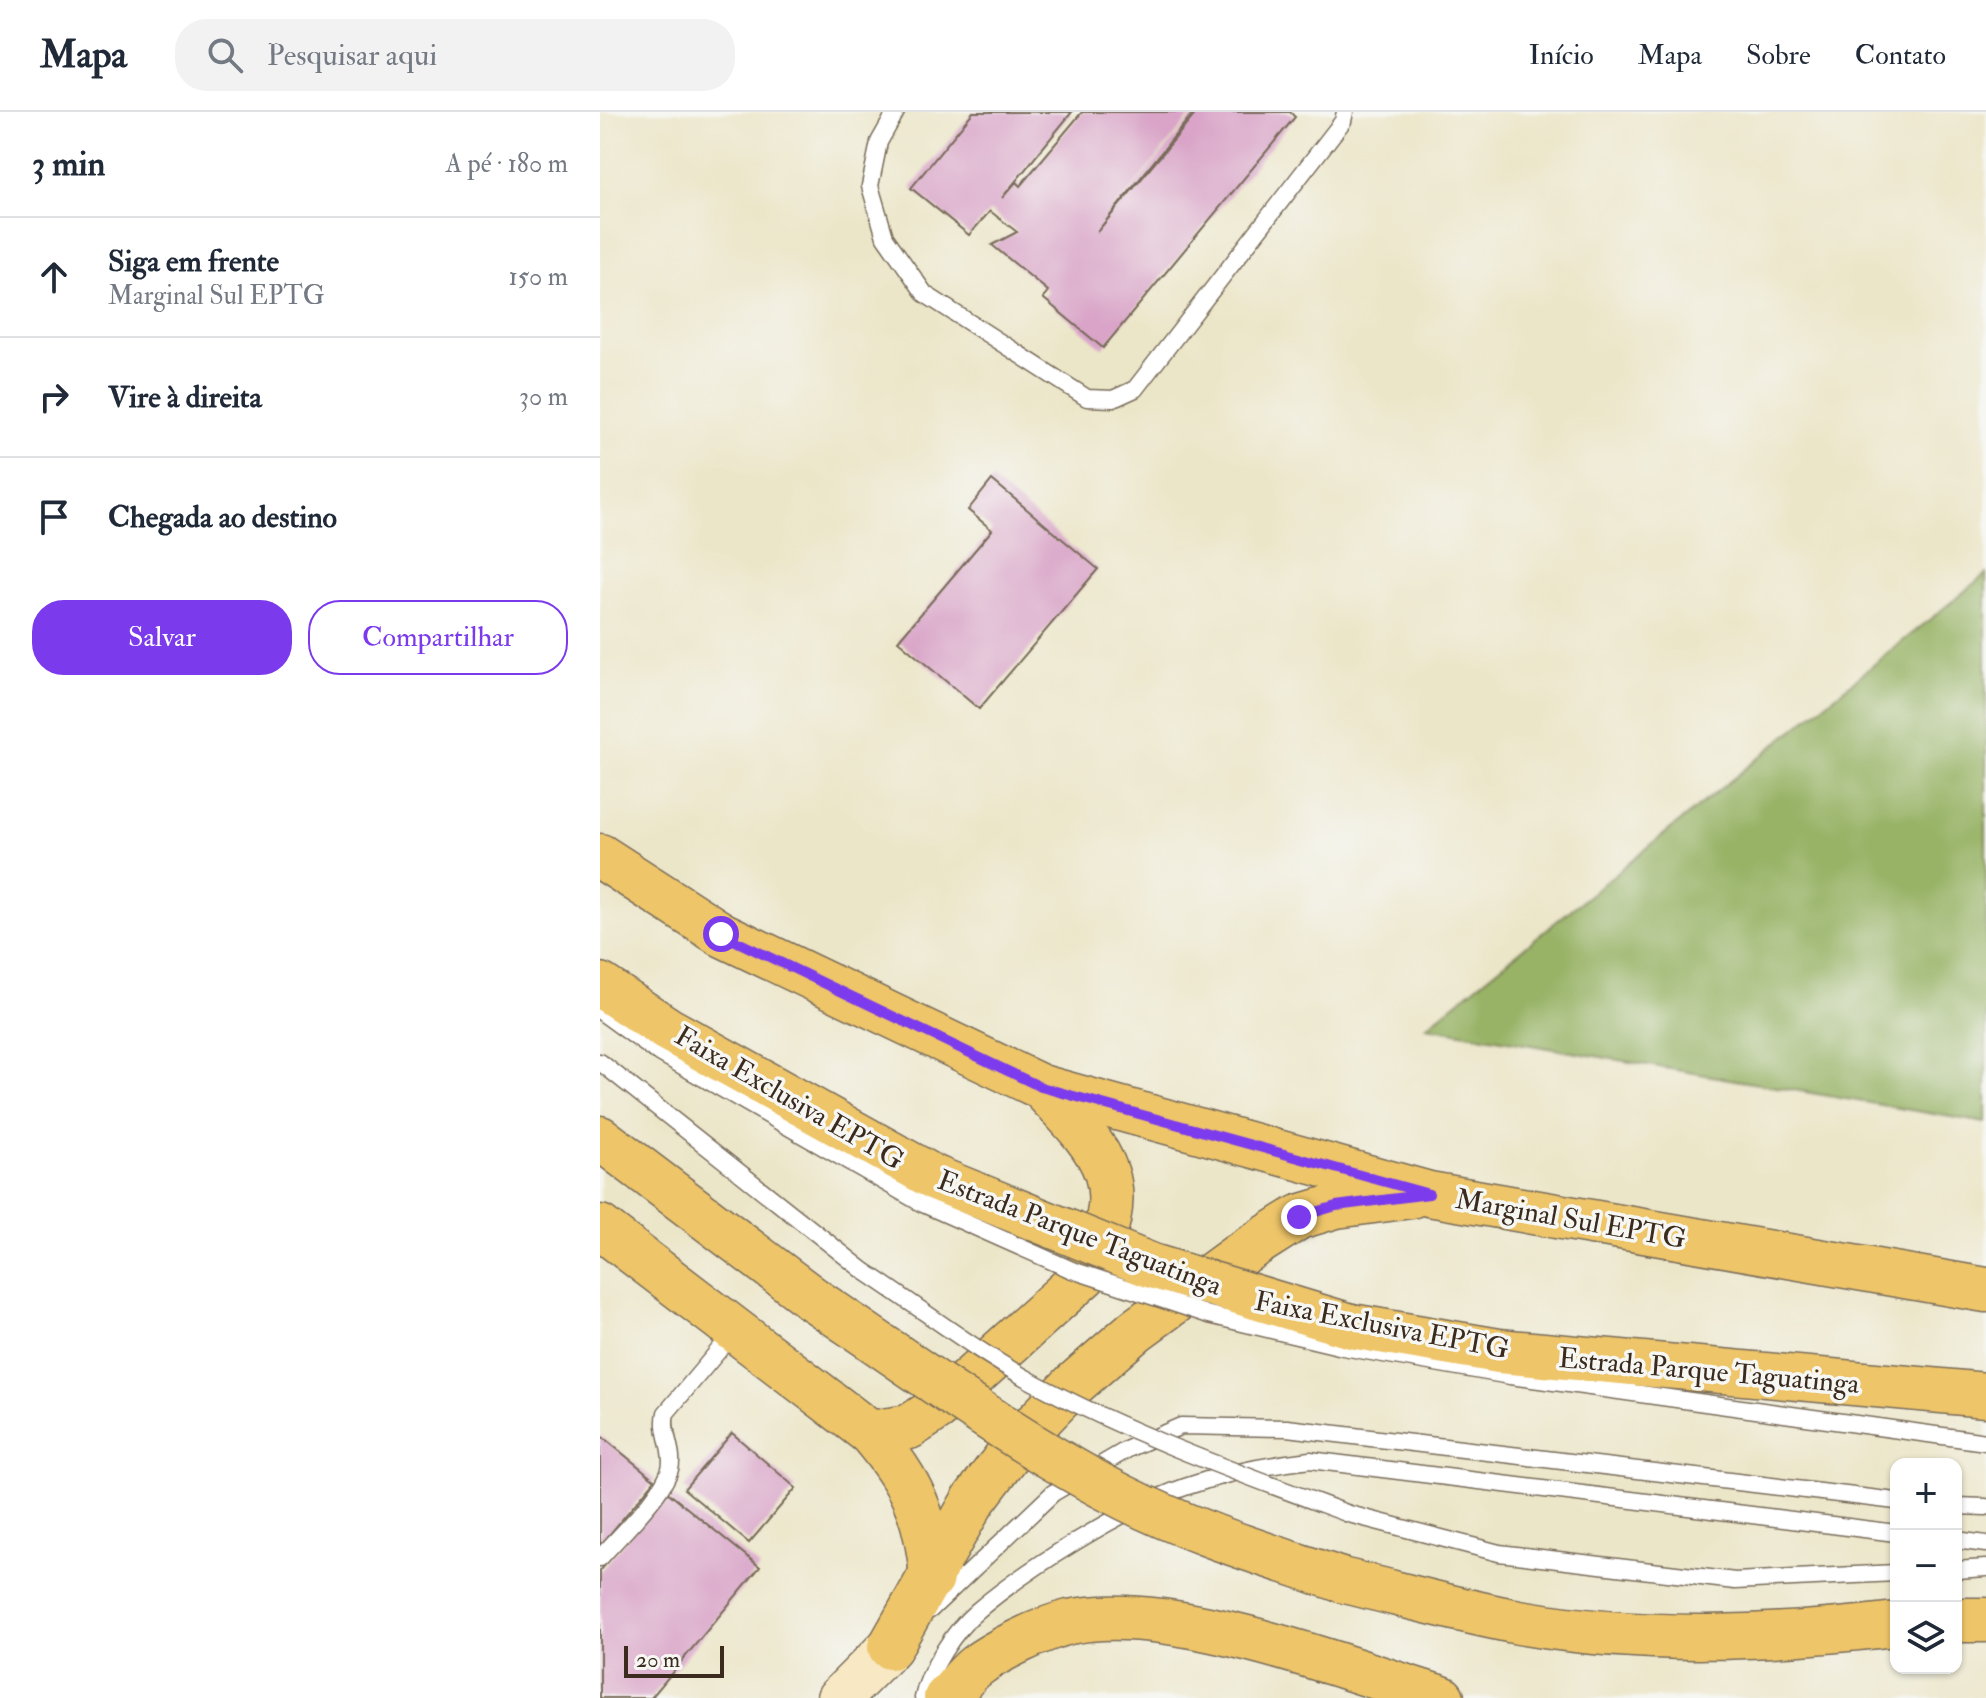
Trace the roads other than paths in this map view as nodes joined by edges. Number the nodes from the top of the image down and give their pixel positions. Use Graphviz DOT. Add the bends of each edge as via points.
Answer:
graph roads {
  1 [pos="896,112"];
  2 [pos="1345,112"];
  3 [pos="600,856"];
  4 [pos="600,985"];
  5 [pos="600,1011"];
  6 [pos="600,1062"];
  7 [pos="1041,1087"];
  8 [pos="600,1138"];
  9 [pos="928,1190"];
  10 [pos="1429,1194"];
  11 [pos="600,1227"];
  12 [pos="1986,1290"];
  13 [pos="736,1330"];
  14 [pos="1347,1337"];
  15 [pos="1986,1395"];
  16 [pos="870,1433"];
  17 [pos="1986,1442"];
  18 [pos="1890,1500"];
  19 [pos="1962,1506"];
  20 [pos="1986,1507"];
  21 [pos="1890,1532"];
  22 [pos="1962,1541"];
  23 [pos="1986,1544"];
  24 [pos="600,1558"];
  25 [pos="1986,1568"];
  26 [pos="1962,1570"];
  27 [pos="1890,1573"];
  28 [pos="932,1578"];
  29 [pos="1962,1620"];
  30 [pos="1986,1620"];
  31 [pos="1890,1625"];
  32 [pos="890,1647"];
  33 [pos="839,1698"];
  34 [pos="923,1698"];
  35 [pos="946,1698"];
  36 [pos="1442,1698"];
  1 -- 2 [label="lane" via="879,142 870,186 885,237 925,294 1087,398 1113,399 1135,389"];
  3 -- 7 [label="main road, Marginal Sul EPTG" via="721,934"];
  4 -- 9 [label="main road, Estrada Parque Taguatinga"];
  5 -- 9 [label="lane, Faixa Exclusiva EPTG" via="651,1048"];
  6 -- 27 [label="lane, bridge" via="864,1271 1029,1380 1184,1454 1349,1514 1499,1553 1735,1581"];
  7 -- 10 [label="main road, Marginal Sul EPTG"];
  7 -- 16 [label="main road" via="1092,1140 1108,1173 1108,1226 1095,1257 1085,1275 938,1408 909,1427"];
  8 -- 31 [label="main road, bridge" via="813,1299 1052,1458 1127,1499 1245,1548 1341,1580 1517,1622 1596,1632 1682,1639 1785,1637"];
  9 -- 14 [label="main road, Estrada Parque Taguatinga, bridge"];
  10 -- 12 [label="main road, Marginal Sul EPTG"];
  10 -- 28 [label="main road" via="1336,1206 1299,1217 1136,1330 1017,1443 973,1501"];
  11 -- 13 [label="main road"];
  13 -- 16 [label="main road"];
  13 -- 24 [label="lane" via="666,1413 670,1469"];
  14 -- 15 [label="main road, Estrada Parque Taguatinga"];
  14 -- 17 [label="lane, Faixa Exclusiva EPTG" via="1510,1376"];
  16 -- 28 [label="main road" via="901,1470 917,1500 929,1535"];
  18 -- 32 [label="lane" via="1287,1428 1181,1426 1128,1449 1053,1493"];
  19 -- 20 [label="lane"];
  21 -- 34 [label="lane" via="1310,1460 1256,1467 1183,1488 1078,1540 1005,1590 966,1624 942,1655"];
  22 -- 23 [label="lane"];
  25 -- 26 [label="lane"];
  28 -- 32 [label="main road"];
  29 -- 30 [label="main road"];
  32 -- 33 [label="main road"];
  35 -- 36 [label="main road" via="975,1667 1007,1648 1068,1622 1110,1620 1222,1632"];
}
